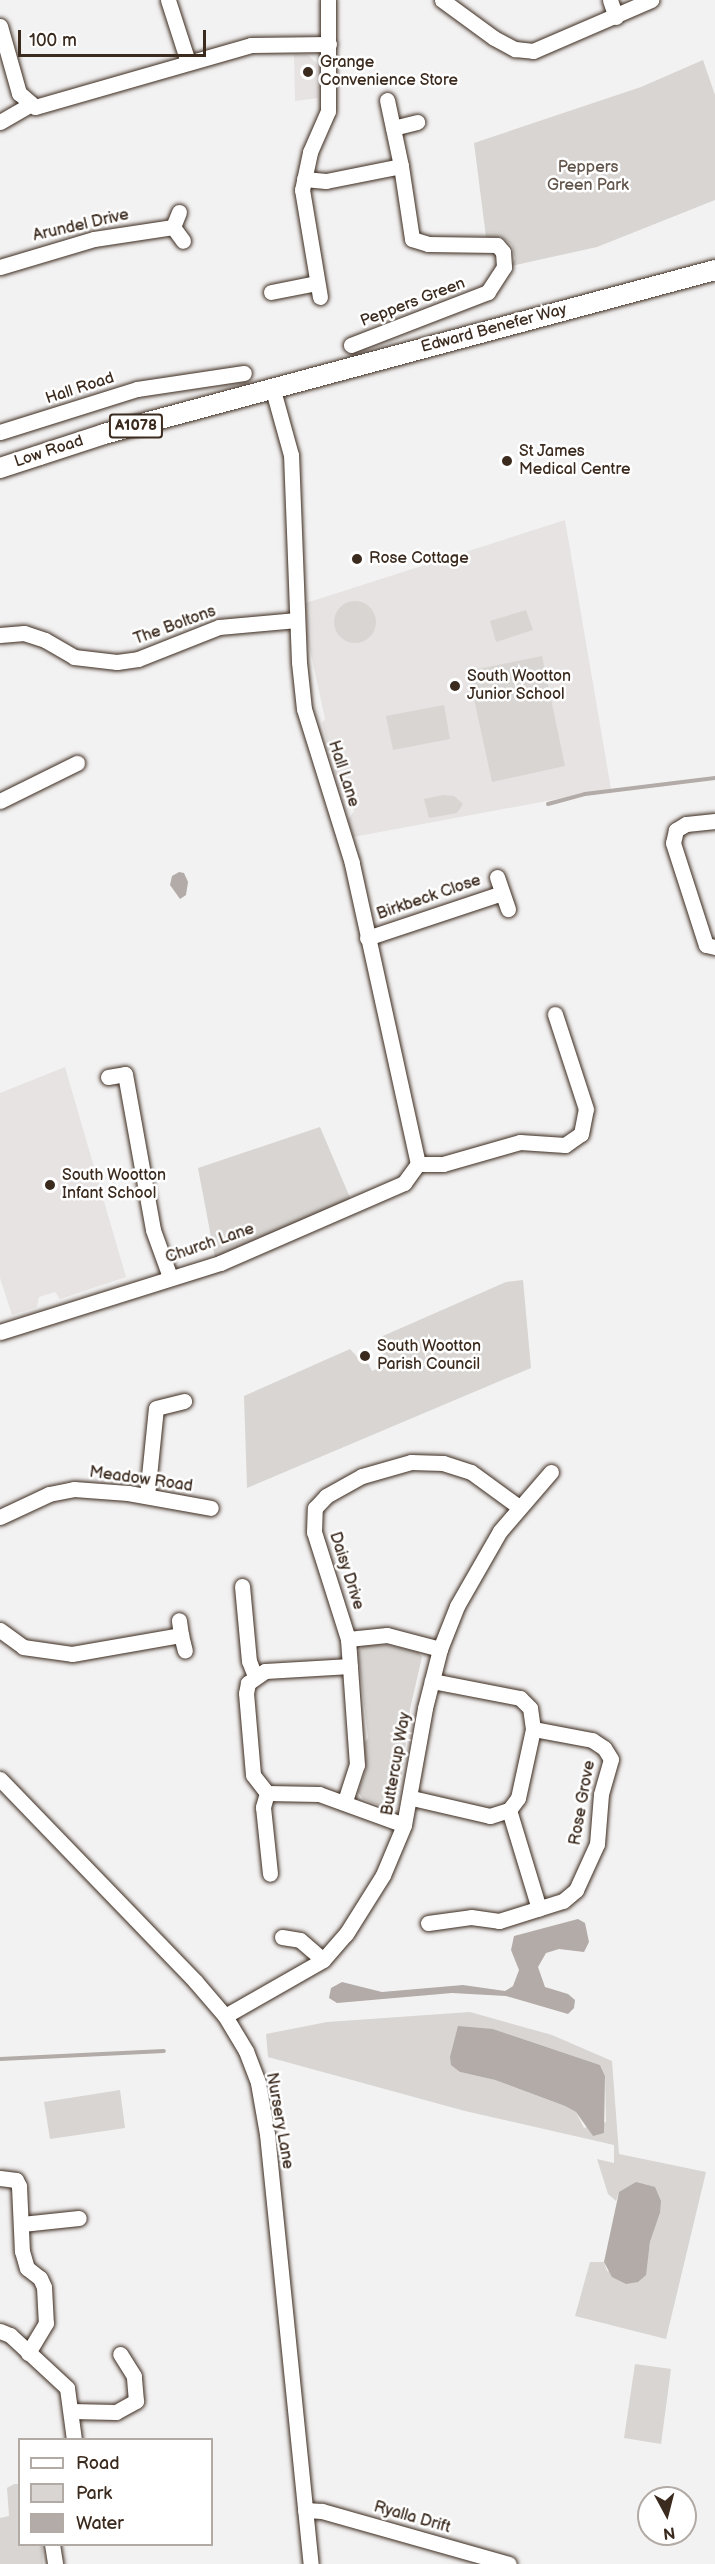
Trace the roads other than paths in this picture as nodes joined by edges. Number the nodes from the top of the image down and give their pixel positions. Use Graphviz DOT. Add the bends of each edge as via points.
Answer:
graph roads {
  1 [pos="168,0"];
  2 [pos="328,0"];
  3 [pos="442,0"];
  4 [pos="610,0"];
  5 [pos="651,0"];
  6 [pos="616,17"];
  7 [pos="0,26"];
  8 [pos="329,44"];
  9 [pos="188,62"];
  10 [pos="387,100"];
  11 [pos="29,105"];
  12 [pos="0,122"];
  13 [pos="417,122"];
  14 [pos="393,128"];
  15 [pos="401,166"];
  16 [pos="303,179"];
  17 [pos="179,212"];
  18 [pos="173,227"];
  19 [pos="183,241"];
  20 [pos="0,267"];
  21 [pos="715,270"];
  22 [pos="271,292"];
  23 [pos="351,345"];
  24 [pos="237,377"];
  25 [pos="273,390"];
  26 [pos="0,432"];
  27 [pos="0,468"];
  28 [pos="297,620"];
  29 [pos="0,635"];
  30 [pos="77,763"];
  31 [pos="0,801"];
  32 [pos="715,821"];
  33 [pos="497,877"];
  34 [pos="502,893"];
  35 [pos="508,909"];
  36 [pos="367,938"];
  37 [pos="715,947"];
  38 [pos="555,1014"];
  39 [pos="108,1077"];
  40 [pos="418,1164"];
  41 [pos="170,1277"];
  42 [pos="0,1332"];
  43 [pos="184,1401"];
  44 [pos="551,1472"];
  45 [pos="147,1496"];
  46 [pos="519,1507"];
  47 [pos="211,1508"];
  48 [pos="0,1517"];
  49 [pos="242,1586"];
  50 [pos="0,1630"];
  51 [pos="348,1639"];
  52 [pos="440,1649"];
  53 [pos="185,1651"];
  54 [pos="350,1666"];
  55 [pos="255,1676"];
  56 [pos="432,1681"];
  57 [pos="533,1730"];
  58 [pos="0,1779"];
  59 [pos="267,1793"];
  60 [pos="412,1798"];
  61 [pos="345,1801"];
  62 [pos="509,1810"];
  63 [pos="404,1825"];
  64 [pos="270,1874"];
  65 [pos="540,1909"];
  66 [pos="428,1923"];
  67 [pos="282,1937"];
  68 [pos="323,1960"];
  69 [pos="225,2016"];
  70 [pos="0,2178"];
  71 [pos="79,2218"];
  72 [pos="22,2223"];
  73 [pos="0,2331"];
  74 [pos="28,2353"];
  75 [pos="120,2354"];
  76 [pos="71,2411"];
  77 [pos="74,2438"];
  78 [pos="305,2510"];
  79 [pos="52,2546"];
  80 [pos="55,2564"];
  81 [pos="311,2564"];
  82 [pos="509,2564"];
  1 -- 9 [label="street"];
  2 -- 8 [label="street"];
  3 -- 6 [label="street" via="515,49 533,51"];
  4 -- 6 [label="street"];
  5 -- 6 [label="street"];
  7 -- 11 [label="street" via="19,93"];
  8 -- 9 [label="street" via="251,45"];
  8 -- 16 [label="street" via="327,111"];
  9 -- 11 [label="street" via="43,107"];
  10 -- 14 [label="street, Peppers Green"];
  11 -- 12 [label="street"];
  13 -- 14 [label="street"];
  14 -- 15 [label="street, Peppers Green"];
  15 -- 16 [label="street" via="326,181"];
  15 -- 23 [label="street, Peppers Green" via="412,239 428,244 497,245 503,252 504,267 493,287 468,303"];
  16 -- 22 [label="street" via="302,205 318,290"];
  17 -- 18 [label="street"];
  18 -- 19 [label="street"];
  18 -- 20 [label="street, Arundel Drive" via="94,239"];
  21 -- 25 [label="main road, Edward Benefer Way / A1078"];
  24 -- 26 [label="street, Hall Road" via="138,392 36,428"];
  25 -- 27 [label="main road, Low Road / A1078" via="104,434"];
  25 -- 28 [label="street, Hall Lane" via="291,455"];
  28 -- 29 [label="street, The Boltons" via="225,625 138,659 117,662 74,657 24,633"];
  28 -- 36 [label="street, Hall Lane" via="304,709 346,840"];
  30 -- 31 [label="street"];
  32 -- 37 [label="street" via="686,824 676,830 673,843 706,945"];
  33 -- 34 [label="street, Birkbeck Close"];
  34 -- 35 [label="street, Birkbeck Close"];
  34 -- 36 [label="street, Birkbeck Close"];
  36 -- 40 [label="street, Hall Lane"];
  38 -- 40 [label="street" via="586,1109 581,1134 565,1145 520,1142 443,1164"];
  39 -- 41 [label="street" via="132,1072 153,1230"];
  40 -- 41 [label="street, Church Lane" via="404,1184 220,1263"];
  41 -- 42 [label="street, Church Lane"];
  43 -- 45 [label="street" via="154,1402"];
  44 -- 46 [label="street, Buttercup Way"];
  45 -- 47 [label="street, Meadow Road"];
  45 -- 48 [label="street, Meadow Road" via="74,1489 49,1494"];
  46 -- 51 [label="street, Daisy Drive" via="471,1472 443,1463 411,1462 383,1467 326,1496 315,1508 312,1521"];
  46 -- 52 [label="street, Buttercup Way" via="472,1578"];
  49 -- 55 [label="street" via="249,1661"];
  50 -- 53 [label="street" via="23,1647 72,1654 180,1628"];
  51 -- 52 [label="street" via="387,1635"];
  51 -- 54 [label="street, Daisy Drive"];
  52 -- 56 [label="street, Buttercup Way"];
  54 -- 55 [label="street" via="285,1669"];
  54 -- 61 [label="street, Daisy Drive" via="357,1765"];
  55 -- 59 [label="street" via="246,1693 252,1763 258,1786"];
  56 -- 57 [label="street" via="520,1698 530,1708"];
  56 -- 60 [label="street, Buttercup Way"];
  57 -- 62 [label="street" via="518,1798"];
  57 -- 65 [label="street, Rose Grove" via="592,1740 604,1748 611,1760 601,1794 597,1844 576,1890 563,1901"];
  58 -- 69 [label="street, Nursery Lane"];
  59 -- 61 [label="street" via="319,1794"];
  59 -- 64 [label="street" via="263,1807"];
  60 -- 62 [label="street" via="490,1816"];
  60 -- 63 [label="street, Buttercup Way"];
  61 -- 63 [label="street"];
  62 -- 65 [label="street"];
  63 -- 68 [label="street, Buttercup Way" via="382,1875 346,1934"];
  65 -- 66 [label="street, Rose Grove" via="499,1921 471,1917"];
  67 -- 68 [label="street" via="300,1940"];
  68 -- 69 [label="street, Buttercup Way"];
  69 -- 78 [label="street, Nursery Lane" via="242,2042 258,2083 267,2134"];
  70 -- 72 [label="street" via="16,2180"];
  71 -- 72 [label="street"];
  72 -- 74 [label="street" via="22,2251 27,2268 40,2278 44,2287 46,2323"];
  73 -- 74 [label="street" via="10,2335"];
  74 -- 76 [label="street" via="67,2388"];
  75 -- 76 [label="street" via="134,2376 136,2401 116,2412"];
  76 -- 77 [label="street"];
  78 -- 81 [label="street, Nursery Lane"];
  78 -- 82 [label="street, Ryalla Drift" via="322,2511"];
  79 -- 80 [label="street"];
}
